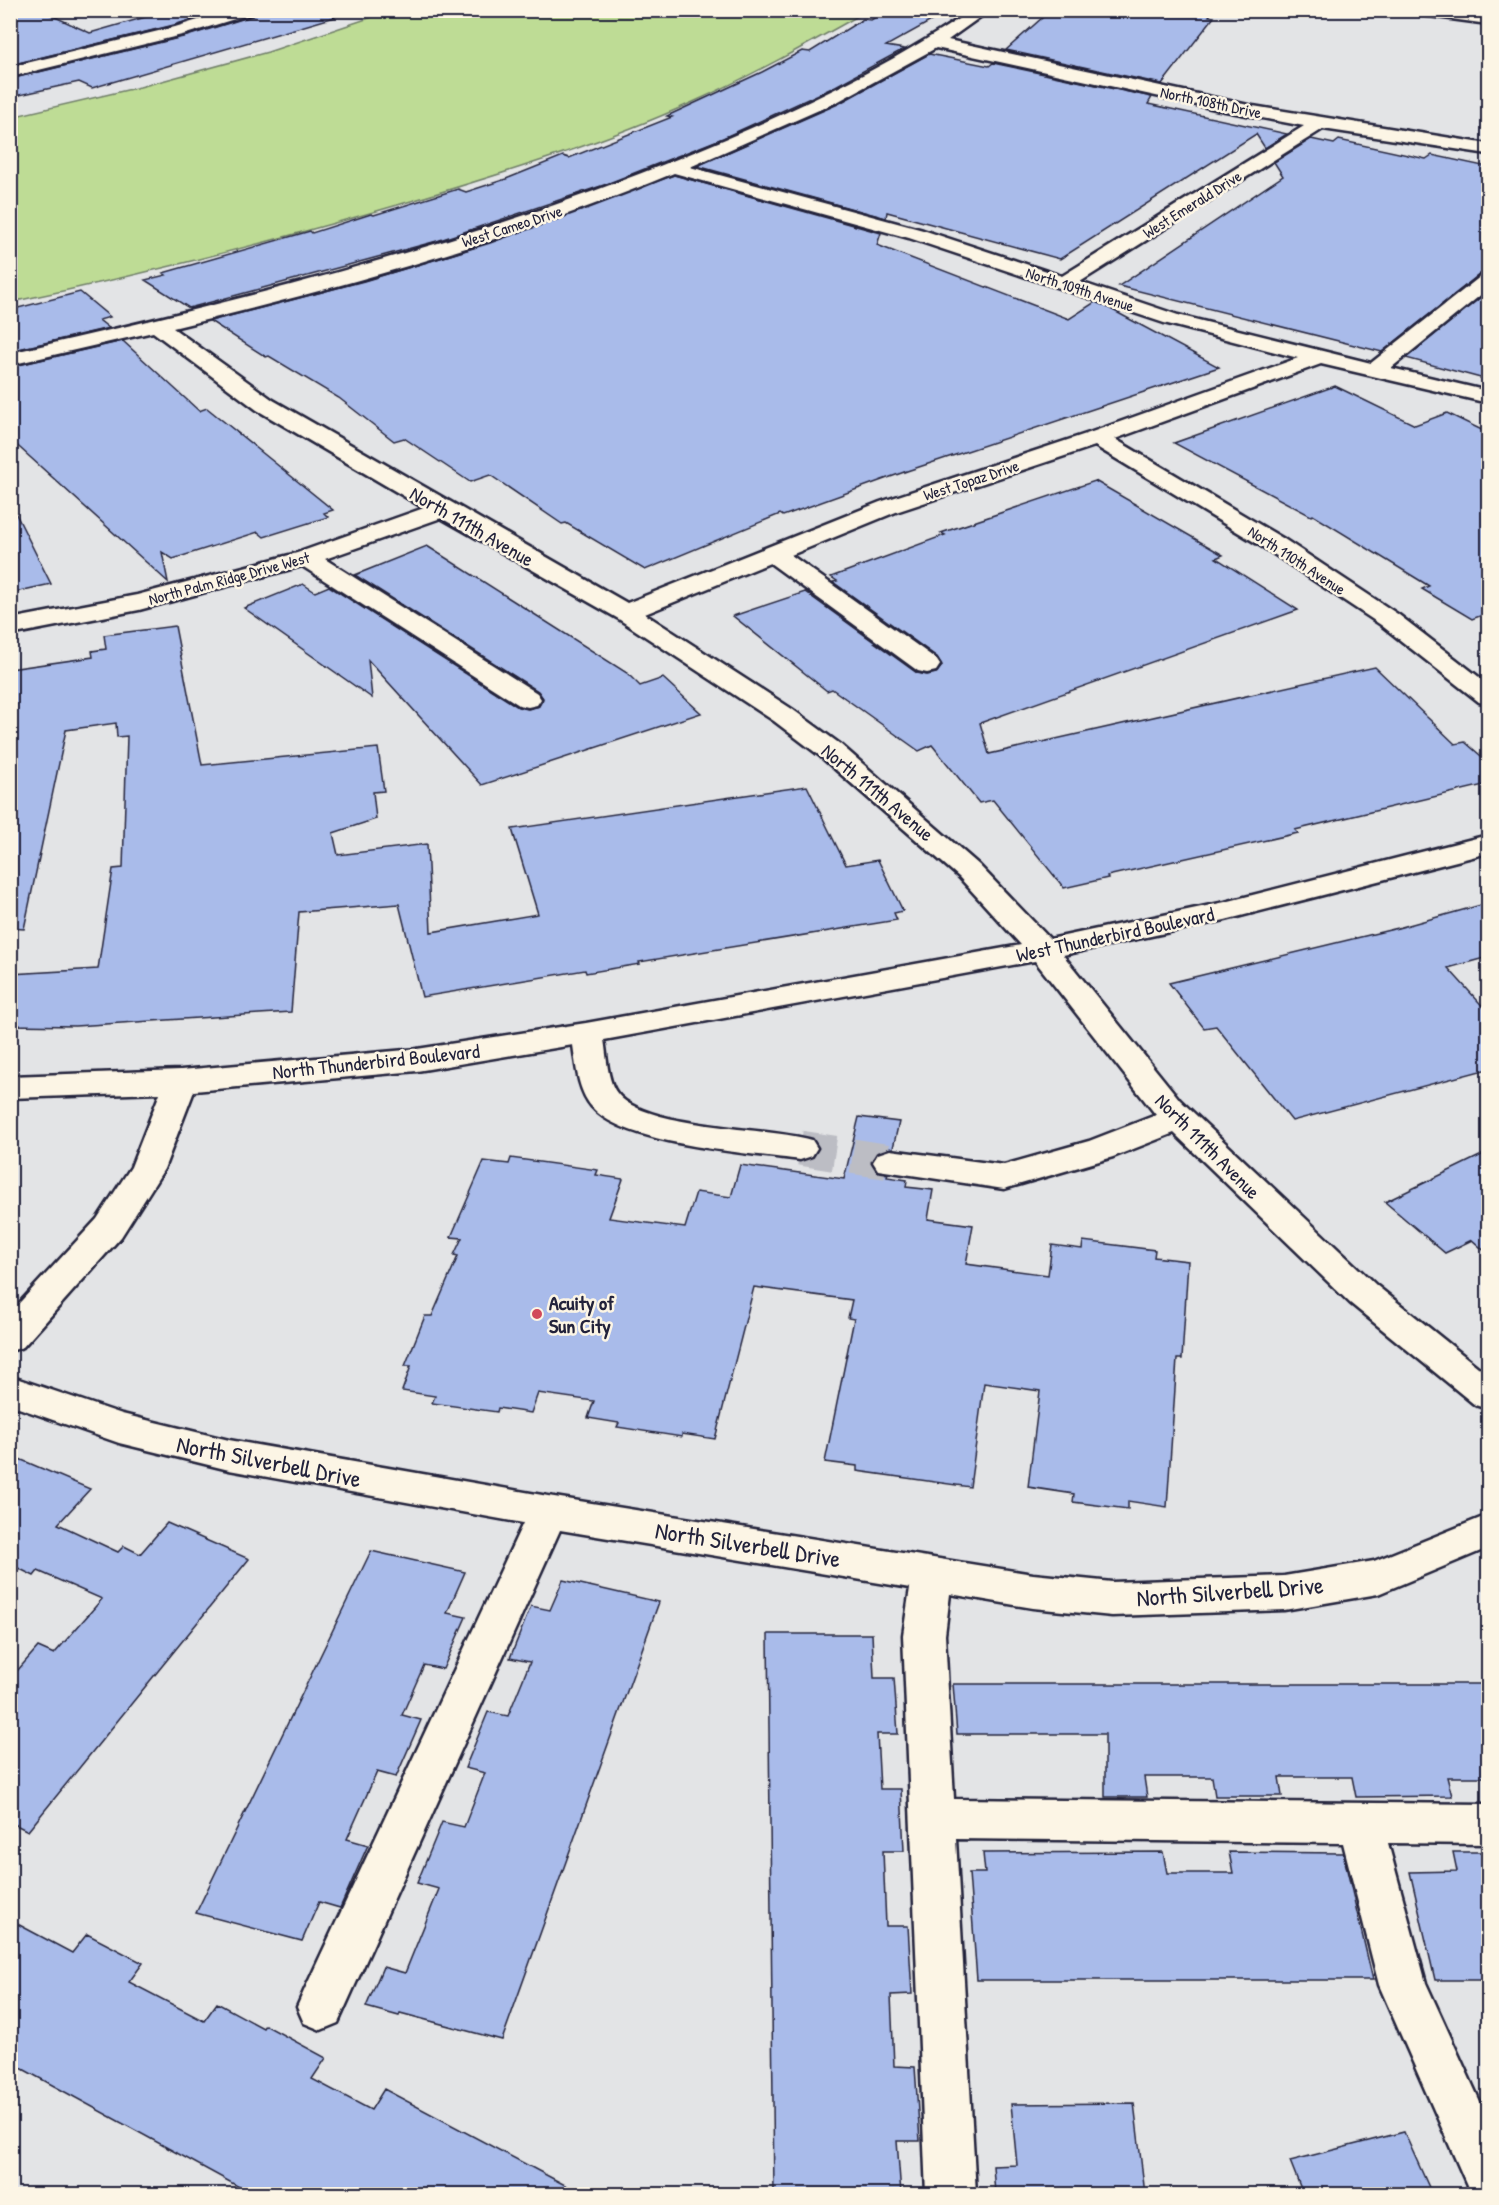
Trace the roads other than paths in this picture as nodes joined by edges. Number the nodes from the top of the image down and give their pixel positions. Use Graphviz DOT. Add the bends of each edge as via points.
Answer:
graph roads {
  1 [pos="249,10"];
  2 [pos="984,10"];
  3 [pos="1421,10"];
  4 [pos="1488,19"];
  5 [pos="936,44"];
  6 [pos="10,72"];
  7 [pos="1319,124"];
  8 [pos="1488,149"];
  9 [pos="675,168"];
  10 [pos="1488,280"];
  11 [pos="1065,283"];
  12 [pos="156,325"];
  13 [pos="1320,357"];
  14 [pos="10,359"];
  15 [pos="1375,370"];
  16 [pos="1488,397"];
  17 [pos="1097,438"];
  18 [pos="442,509"];
  19 [pos="772,553"];
  20 [pos="306,558"];
  21 [pos="626,613"];
  22 [pos="10,627"];
  23 [pos="927,665"];
  24 [pos="1488,696"];
  25 [pos="528,699"];
  26 [pos="1488,844"];
  27 [pos="1043,950"];
  28 [pos="737,1005"];
  29 [pos="586,1033"];
  30 [pos="181,1082"];
  31 [pos="10,1087"];
  32 [pos="1178,1119"];
  33 [pos="800,1148"];
  34 [pos="890,1162"];
  35 [pos="10,1337"];
  36 [pos="10,1390"];
  37 [pos="1488,1395"];
  38 [pos="548,1512"];
  39 [pos="1488,1532"];
  40 [pos="932,1574"];
  41 [pos="933,1819"];
  42 [pos="1360,1823"];
  43 [pos="1488,1824"];
  44 [pos="321,2007"];
  45 [pos="1488,2174"];
  46 [pos="951,2194"];
  1 -- 6 [label="street" via="169,34"];
  2 -- 5 [label="street, West Cameo Drive"];
  3 -- 4 [label="street"];
  5 -- 7 [label="street, North 108th Drive" via="1013,57"];
  5 -- 9 [label="street, West Cameo Drive" via="832,100"];
  7 -- 8 [label="street, North 108th Drive"];
  7 -- 11 [label="street, West Emerald Drive"];
  9 -- 11 [label="street, North 109th Avenue" via="916,234"];
  9 -- 12 [label="street, West Cameo Drive" via="499,231 384,266"];
  10 -- 15 [label="street"];
  11 -- 13 [label="street, North 109th Avenue" via="1172,319"];
  12 -- 14 [label="street, West Cameo Drive"];
  12 -- 18 [label="street, North 111th Avenue" via="265,405"];
  13 -- 15 [label="street, North 109th Avenue"];
  13 -- 17 [label="street, West Topaz Drive"];
  15 -- 16 [label="street, North 109th Avenue"];
  17 -- 19 [label="street, West Topaz Drive" via="888,507"];
  17 -- 24 [label="street, North 110th Avenue" via="1390,620"];
  18 -- 20 [label="street, North Palm Ridge Drive West"];
  18 -- 21 [label="street, North 111th Avenue"];
  19 -- 21 [label="street, West Topaz Drive"];
  19 -- 23 [label="street"];
  20 -- 22 [label="street, North Palm Ridge Drive West" via="139,602"];
  20 -- 25 [label="street"];
  21 -- 27 [label="street, North 111th Avenue" via="830,750 969,871"];
  26 -- 27 [label="street, West Thunderbird Boulevard" via="1225,911"];
  27 -- 28 [label="street, West Thunderbird Boulevard"];
  27 -- 32 [label="street, North 111th Avenue"];
  28 -- 29 [label="street, North Thunderbird Boulevard"];
  29 -- 30 [label="street, North Thunderbird Boulevard" via="417,1060"];
  29 -- 33 [label="street" via="603,1100 627,1118 682,1131"];
  30 -- 31 [label="street, North Thunderbird Boulevard"];
  30 -- 35 [label="street" via="147,1169 109,1228"];
  32 -- 34 [label="street" via="1101,1149 1004,1177"];
  32 -- 37 [label="street, North 111th Avenue" via="1363,1294"];
  36 -- 38 [label="street, North Silverbell Drive" via="188,1447"];
  38 -- 40 [label="street, North Silverbell Drive"];
  38 -- 44 [label="street"];
  39 -- 40 [label="street, North Silverbell Drive" via="1378,1577 1284,1593 1112,1599"];
  40 -- 41 [label="street" via="924,1635"];
  41 -- 42 [label="street"];
  41 -- 46 [label="street"];
  42 -- 43 [label="street"];
  42 -- 45 [label="street" via="1403,1985"];
}
